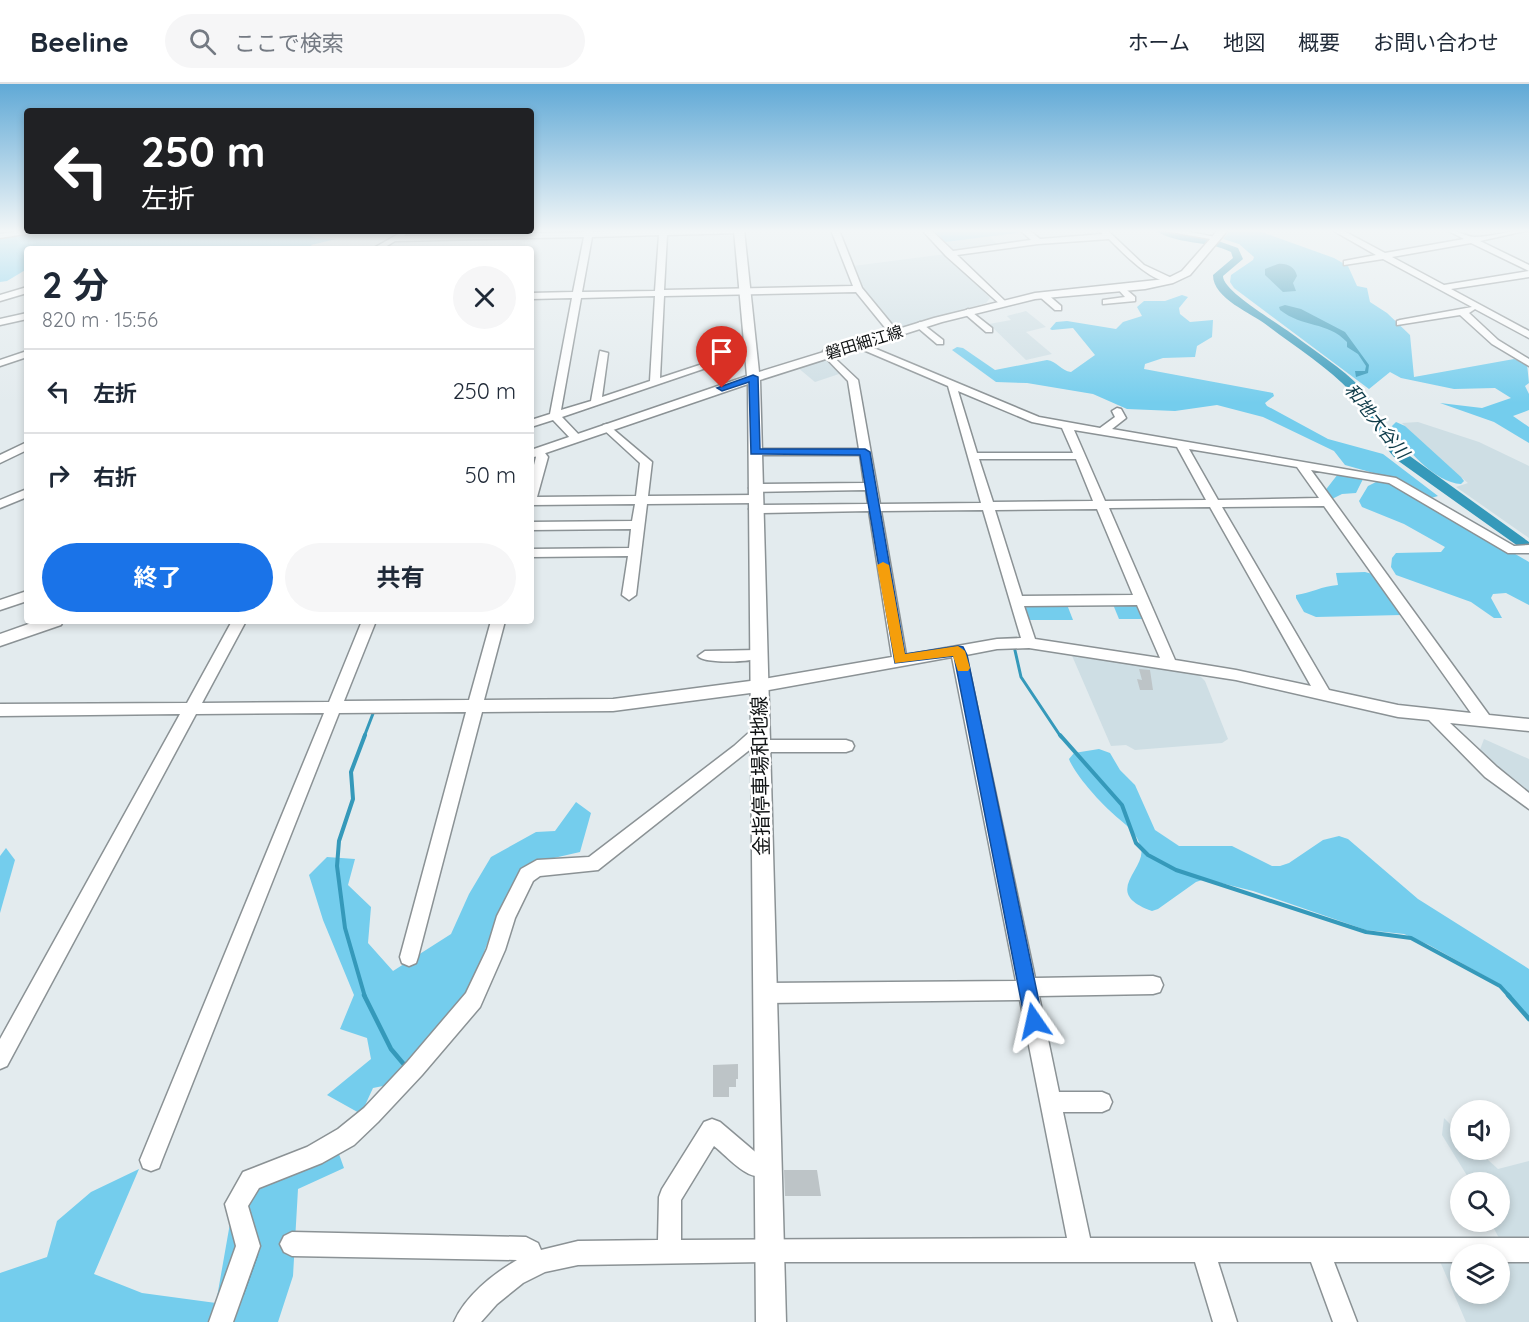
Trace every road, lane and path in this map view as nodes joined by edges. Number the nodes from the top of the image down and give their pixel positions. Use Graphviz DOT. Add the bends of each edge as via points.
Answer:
graph roads {
  1 [pos="579,288"];
  2 [pos="660,288"];
  3 [pos="745,288"];
  4 [pos="986,288"];
  5 [pos="1121,288"];
  6 [pos="1442,288"];
  7 [pos="858,289"];
  8 [pos="24,291"];
  9 [pos="745,291"];
  10 [pos="660,293"];
  11 [pos="578,295"];
  12 [pos="1043,295"];
  13 [pos="534,296"];
  14 [pos="0,298"];
  15 [pos="1106,302"];
  16 [pos="1002,303"];
  17 [pos="1058,308"];
  18 [pos="1481,309"];
  19 [pos="968,312"];
  20 [pos="1462,312"];
  21 [pos="24,317"];
  22 [pos="0,322"];
  23 [pos="1401,323"];
  24 [pos="920,325"];
  25 [pos="989,330"];
  26 [pos="894,333"];
  27 [pos="1529,335"];
  28 [pos="940,342"];
  29 [pos="857,344"];
  30 [pos="1529,350"];
  31 [pos="751,351"];
  32 [pos="603,353"];
  33 [pos="826,353"];
  34 [pos="1512,353"];
  35 [pos="24,355"];
  36 [pos="0,363"];
  37 [pos="1529,363"];
  38 [pos="753,377"];
  39 [pos="655,382"];
  40 [pos="954,386"];
  41 [pos="596,402"];
  42 [pos="1117,411"];
  43 [pos="555,416"];
  44 [pos="534,423"];
  45 [pos="1067,426"];
  46 [pos="607,427"];
  47 [pos="1101,432"];
  48 [pos="576,438"];
  49 [pos="1181,445"];
  50 [pos="24,447"];
  51 [pos="535,452"];
  52 [pos="755,452"];
  53 [pos="865,452"];
  54 [pos="972,456"];
  55 [pos="1079,456"];
  56 [pos="0,460"];
  57 [pos="1302,466"];
  58 [pos="870,486"];
  59 [pos="534,488"];
  60 [pos="24,495"];
  61 [pos="642,499"];
  62 [pos="755,499"];
  63 [pos="534,500"];
  64 [pos="1327,502"];
  65 [pos="0,504"];
  66 [pos="1214,504"];
  67 [pos="1101,505"];
  68 [pos="987,506"];
  69 [pos="874,508"];
  70 [pos="639,525"];
  71 [pos="534,526"];
  72 [pos="1525,550"];
  73 [pos="635,552"];
  74 [pos="534,553"];
  75 [pos="629,595"];
  76 [pos="24,597"];
  77 [pos="1143,600"];
  78 [pos="1016,601"];
  79 [pos="0,605"];
  80 [pos="46,624"];
  81 [pos="237,624"];
  82 [pos="368,624"];
  83 [pos="497,624"];
  84 [pos="0,640"];
  85 [pos="1029,643"];
  86 [pos="958,651"];
  87 [pos="705,656"];
  88 [pos="758,656"];
  89 [pos="900,660"];
  90 [pos="1170,665"];
  91 [pos="758,686"];
  92 [pos="1324,695"];
  93 [pos="475,706"];
  94 [pos="334,707"];
  95 [pos="192,708"];
  96 [pos="0,710"];
  97 [pos="1432,714"];
  98 [pos="1484,719"];
  99 [pos="1529,725"];
  100 [pos="759,739"];
  101 [pos="846,746"];
  102 [pos="1529,802"];
  103 [pos="409,957"];
  104 [pos="1153,984"];
  105 [pos="1028,989"];
  106 [pos="765,993"];
  107 [pos="0,1059"];
  108 [pos="1051,1102"];
  109 [pos="1102,1102"];
  110 [pos="151,1160"];
  111 [pos="768,1166"];
  112 [pos="292,1244"];
  113 [pos="770,1250"];
  114 [pos="1081,1250"];
  115 [pos="1203,1250"];
  116 [pos="1318,1250"];
  117 [pos="1529,1250"];
  118 [pos="669,1251"];
  119 [pos="533,1263"];
  120 [pos="221,1322"];
  121 [pos="466,1322"];
  122 [pos="771,1322"];
  123 [pos="1225,1322"];
  124 [pos="1345,1322"];
  1 -- 11 [label="street"];
  2 -- 10 [label="street"];
  3 -- 9 [label="main road, 金指停車場和地線"];
  4 -- 16 [label="street"];
  5 -- 12 [label="main road, 磐田細江線"];
  5 -- 15 [label="street" via="1132,299"];
  6 -- 18 [label="street"];
  7 -- 9 [label="street"];
  7 -- 26 [label="street"];
  8 -- 14 [label="street"];
  9 -- 10 [label="street"];
  9 -- 31 [label="main road, 金指停車場和地線"];
  10 -- 11 [label="street"];
  10 -- 39 [label="street"];
  11 -- 13 [label="street"];
  11 -- 43 [label="street"];
  12 -- 16 [label="main road, 磐田細江線"];
  12 -- 17 [label="street"];
  16 -- 19 [label="main road, 磐田細江線"];
  18 -- 20 [label="street"];
  18 -- 27 [label="street"];
  19 -- 24 [label="main road, 磐田細江線"];
  19 -- 25 [label="street"];
  20 -- 23 [label="street"];
  20 -- 34 [label="street"];
  21 -- 22 [label="street"];
  24 -- 26 [label="main road, 磐田細江線"];
  24 -- 28 [label="street"];
  26 -- 29 [label="main road, 磐田細江線"];
  29 -- 33 [label="main road, 磐田細江線"];
  29 -- 40 [label="street"];
  30 -- 34 [label="street"];
  31 -- 38 [label="main road, 金指停車場和地線"];
  31 -- 39 [label="street"];
  32 -- 41 [label="street"];
  33 -- 38 [label="main road, 磐田細江線"];
  33 -- 53 [label="street" via="853,378"];
  34 -- 37 [label="street"];
  35 -- 36 [label="street"];
  38 -- 46 [label="main road, 磐田細江線"];
  38 -- 52 [label="main road, 金指停車場和地線"];
  39 -- 41 [label="street"];
  40 -- 45 [label="street" via="1029,418"];
  40 -- 54 [label="street"];
  41 -- 43 [label="street"];
  42 -- 47 [label="street" via="1121,418"];
  43 -- 44 [label="street"];
  43 -- 48 [label="street"];
  45 -- 47 [label="street"];
  45 -- 55 [label="street"];
  46 -- 48 [label="main road, 磐田細江線"];
  46 -- 61 [label="street" via="646,462"];
  47 -- 49 [label="street"];
  48 -- 51 [label="main road, 磐田細江線"];
  49 -- 57 [label="street"];
  49 -- 66 [label="street"];
  50 -- 56 [label="street"];
  51 -- 59 [label="street" via="542,457"];
  52 -- 53 [label="street"];
  52 -- 62 [label="main road, 金指停車場和地線"];
  53 -- 58 [label="street"];
  54 -- 55 [label="street"];
  54 -- 68 [label="street"];
  55 -- 67 [label="street"];
  57 -- 64 [label="street"];
  57 -- 72 [label="street" via="1400,483 1512,550"];
  58 -- 62 [label="street"];
  58 -- 69 [label="street"];
  60 -- 65 [label="street"];
  61 -- 62 [label="street"];
  61 -- 63 [label="street"];
  61 -- 70 [label="street"];
  62 -- 69 [label="street"];
  62 -- 88 [label="main road, 金指停車場和地線"];
  64 -- 66 [label="street"];
  64 -- 98 [label="street"];
  66 -- 67 [label="street"];
  66 -- 92 [label="street"];
  67 -- 68 [label="street"];
  67 -- 77 [label="street"];
  68 -- 69 [label="street"];
  68 -- 78 [label="street"];
  69 -- 89 [label="street"];
  70 -- 71 [label="street"];
  70 -- 73 [label="street"];
  73 -- 74 [label="street"];
  73 -- 75 [label="street"];
  76 -- 79 [label="street"];
  77 -- 78 [label="street"];
  77 -- 90 [label="street"];
  78 -- 85 [label="street"];
  80 -- 84 [label="main road"];
  81 -- 95 [label="street"];
  82 -- 94 [label="street"];
  83 -- 93 [label="street"];
  85 -- 86 [label="street"];
  85 -- 90 [label="street"];
  86 -- 89 [label="street"];
  86 -- 105 [label="street"];
  87 -- 88 [label="street"];
  88 -- 91 [label="main road, 金指停車場和地線"];
  89 -- 91 [label="street"];
  90 -- 92 [label="street"];
  91 -- 93 [label="street" via="613,705"];
  91 -- 100 [label="main road, 金指停車場和地線"];
  92 -- 97 [label="street"];
  93 -- 94 [label="street"];
  93 -- 103 [label="street"];
  94 -- 95 [label="street"];
  94 -- 110 [label="street"];
  95 -- 96 [label="street"];
  95 -- 107 [label="street"];
  97 -- 98 [label="street"];
  97 -- 102 [label="street" via="1491,772"];
  98 -- 99 [label="street"];
  100 -- 101 [label="street"];
  100 -- 106 [label="main road, 金指停車場和地線"];
  100 -- 120 [label="street" via="600,861 592,865 537,868 527,875 506,916 496,950 473,1000 411,1072 346,1137 314,1155 251,1180 236,1204 248,1246"];
  104 -- 105 [label="street"];
  105 -- 106 [label="street"];
  105 -- 108 [label="street"];
  106 -- 111 [label="main road, 金指停車場和地線"];
  108 -- 109 [label="street"];
  108 -- 114 [label="street"];
  111 -- 113 [label="main road, 金指停車場和地線"];
  111 -- 118 [label="street" via="757,1167 711,1130 670,1197"];
  112 -- 119 [label="street" via="526,1250 530,1251"];
  113 -- 114 [label="street"];
  113 -- 118 [label="street"];
  113 -- 122 [label="main road, 金指停車場和地線"];
  114 -- 115 [label="street"];
  115 -- 116 [label="street"];
  115 -- 123 [label="street"];
  116 -- 117 [label="street"];
  116 -- 124 [label="street"];
  118 -- 119 [label="street" via="578,1252"];
  119 -- 121 [label="street" via="490,1293"];
}
